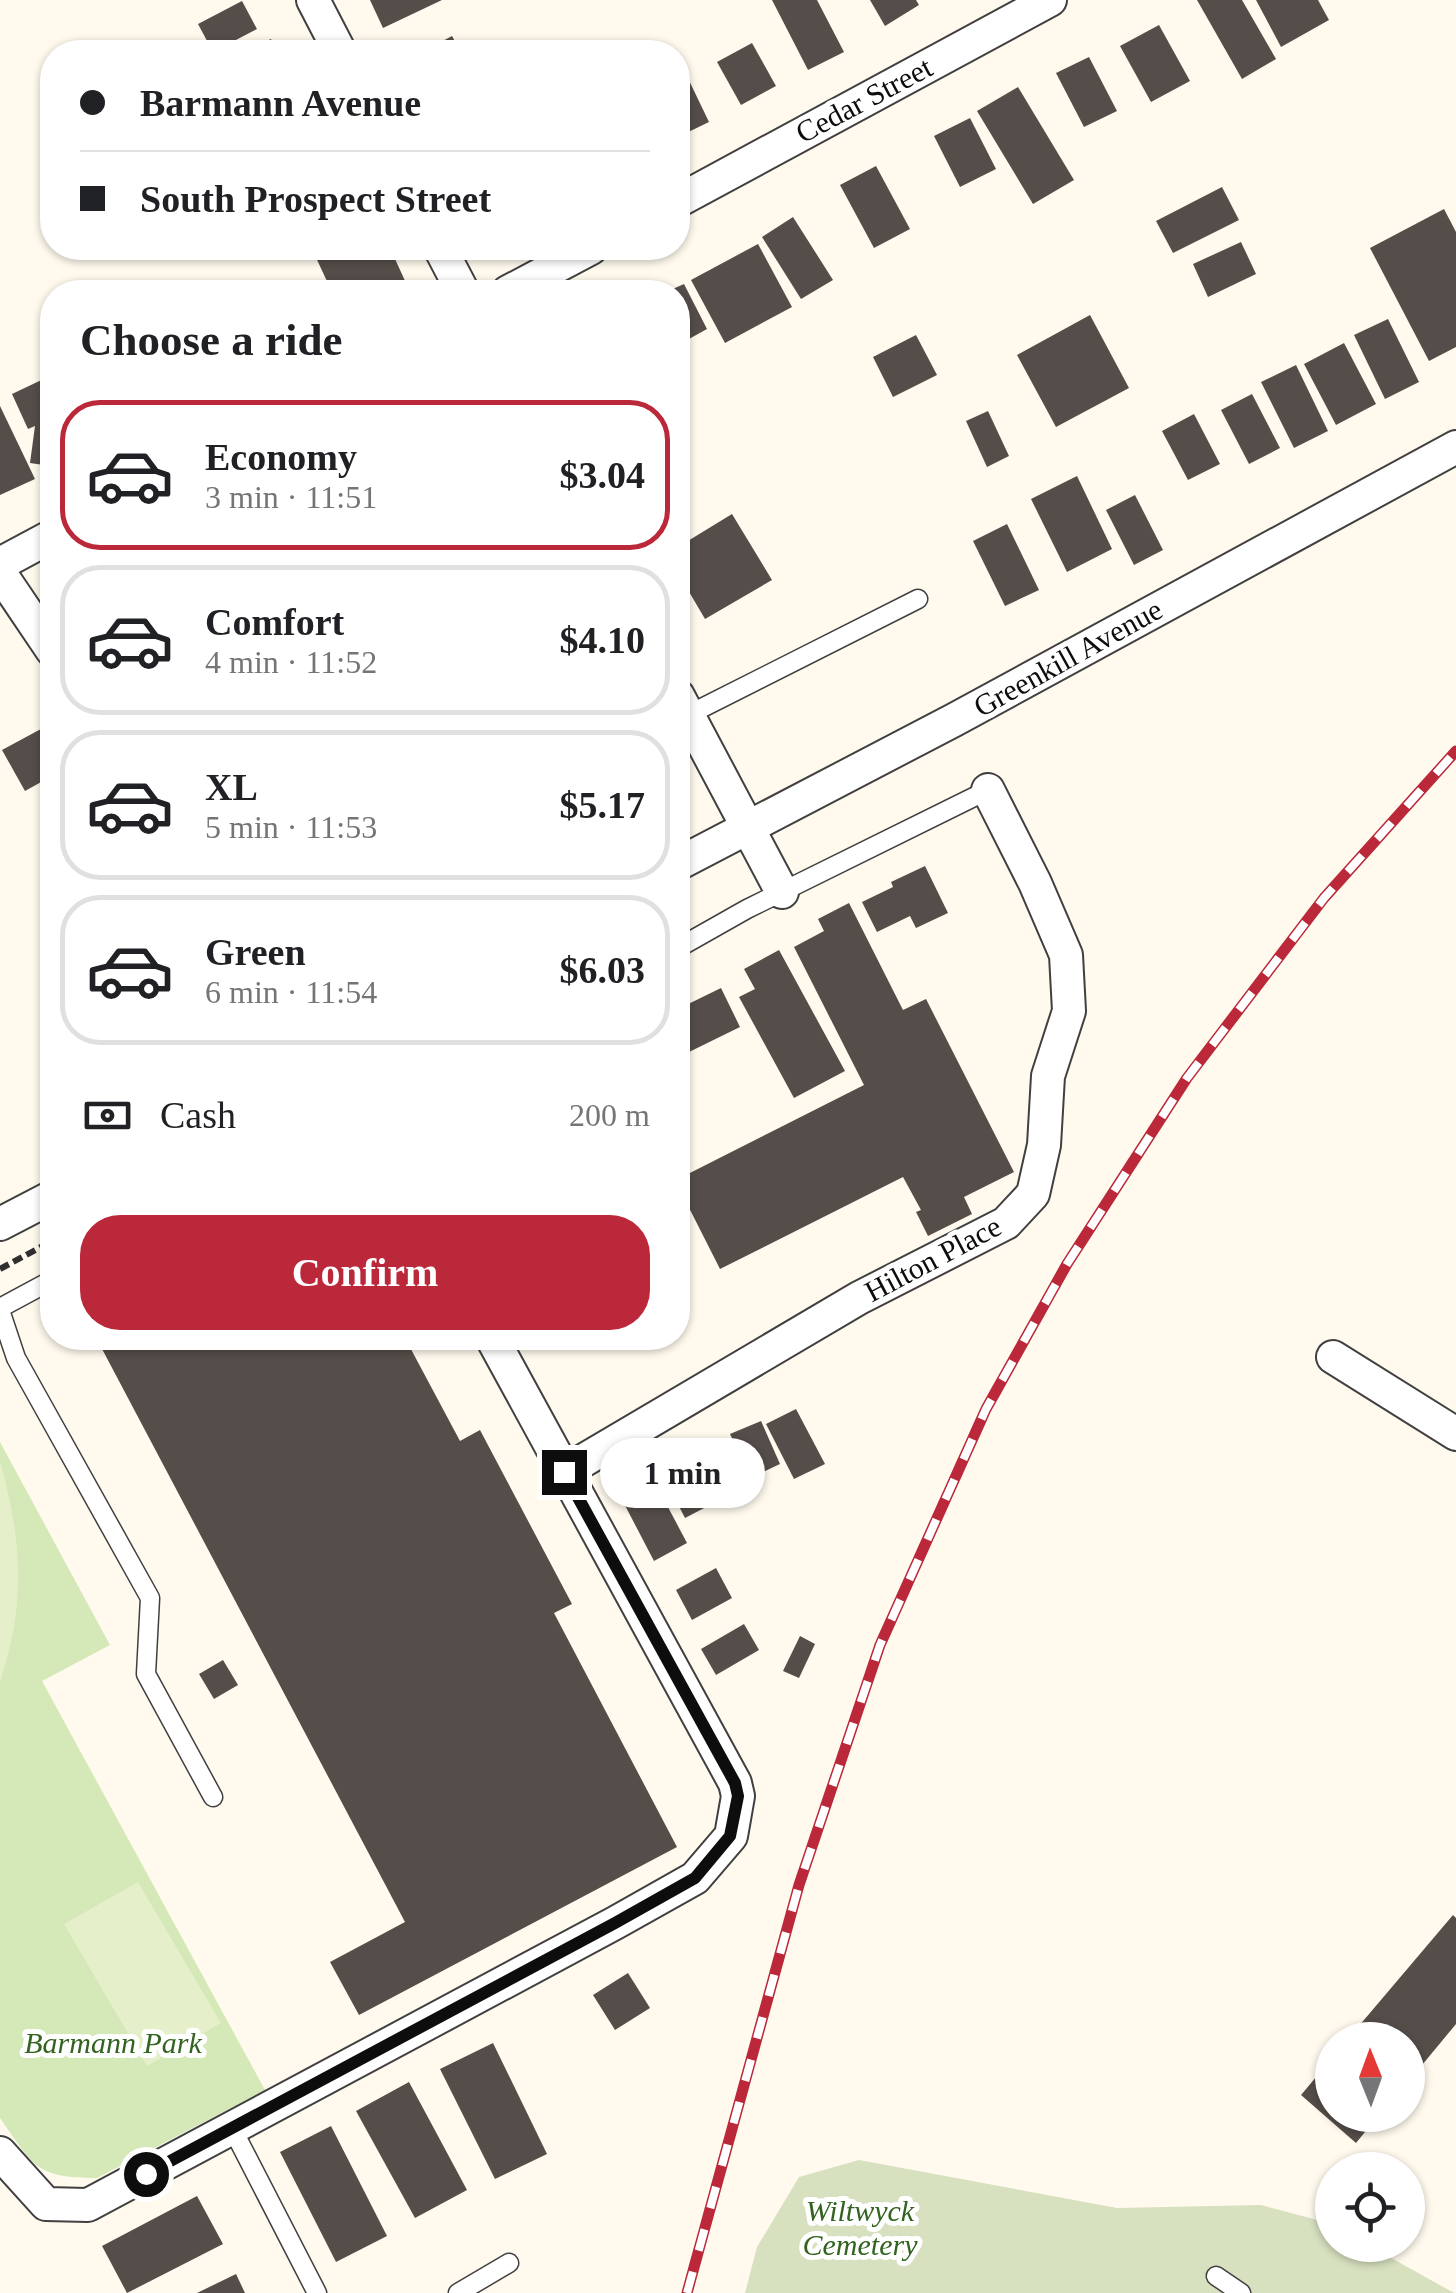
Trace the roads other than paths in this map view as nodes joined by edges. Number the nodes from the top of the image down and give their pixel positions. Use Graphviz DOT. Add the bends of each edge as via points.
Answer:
graph roads {
  1 [pos="312,0"];
  2 [pos="1050,0"];
  3 [pos="334,40"];
  4 [pos="690,195"];
  5 [pos="568,260"];
  6 [pos="531,280"];
  7 [pos="1456,447"];
  8 [pos="40,542"];
  9 [pos="0,564"];
  10 [pos="0,573"];
  11 [pos="918,599"];
  12 [pos="40,632"];
  13 [pos="690,702"];
  14 [pos="690,721"];
  15 [pos="988,790"];
  16 [pos="748,827"];
  17 [pos="690,858"];
  18 [pos="782,892"];
  19 [pos="690,942"];
  20 [pos="40,1203"];
  21 [pos="0,1224"];
  22 [pos="40,1287"];
  23 [pos="0,1309"];
  24 [pos="498,1350"];
  25 [pos="1333,1356"];
  26 [pos="1456,1434"];
  27 [pos="564,1472"];
  28 [pos="214,1797"];
  29 [pos="232,2128"];
  30 [pos="0,2153"];
  31 [pos="510,2263"];
  32 [pos="1216,2276"];
  33 [pos="318,2293"];
  34 [pos="458,2293"];
  35 [pos="1241,2293"];
  1 -- 3 [label="street"];
  2 -- 4 [label="street, Cedar Street"];
  5 -- 6 [label="street"];
  7 -- 16 [label="street, Greenkill Avenue"];
  8 -- 9 [label="street"];
  10 -- 12 [label="street"];
  11 -- 13 [label="lane"];
  14 -- 16 [label="street"];
  15 -- 18 [label="lane"];
  15 -- 27 [label="street, Hilton Place" via="1066,955 1069,1011 1048,1076 1034,1194 1006,1223 859,1298"];
  16 -- 17 [label="street, Greenkill Avenue"];
  16 -- 18 [label="street"];
  18 -- 19 [label="lane"];
  20 -- 21 [label="street"];
  22 -- 23 [label="lane"];
  23 -- 28 [label="lane" via="16,1358 150,1598 146,1674"];
  24 -- 27 [label="street"];
  25 -- 26 [label="street"];
  27 -- 29 [label="street" via="735,1783 730,1836 695,1878"];
  29 -- 30 [label="street" via="88,2205 46,2204"];
  29 -- 33 [label="lane"];
  31 -- 34 [label="lane"];
  32 -- 35 [label="lane"];
}
